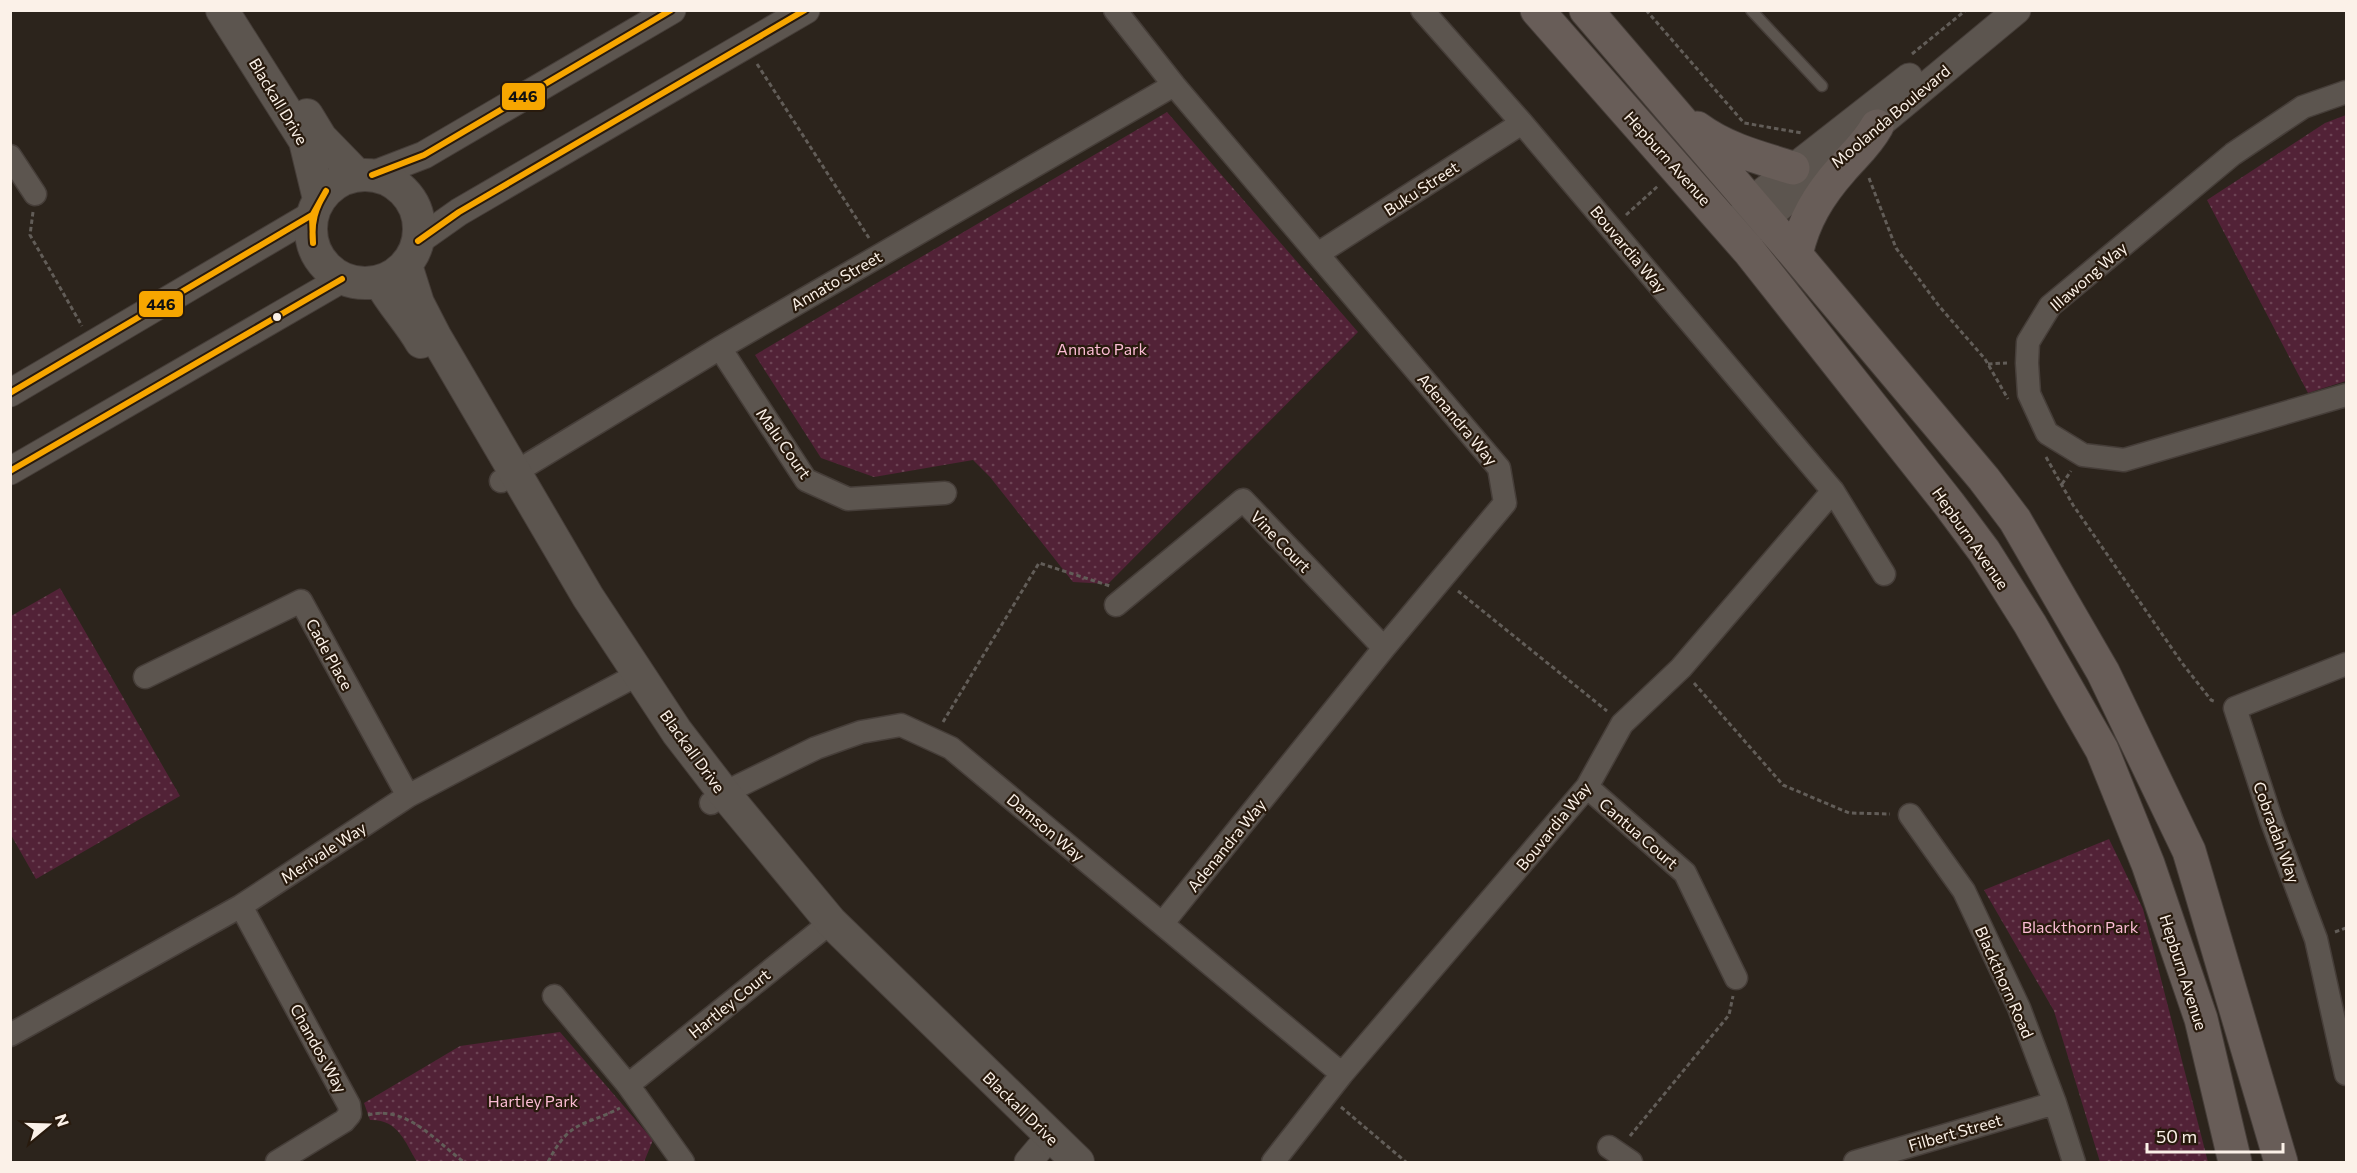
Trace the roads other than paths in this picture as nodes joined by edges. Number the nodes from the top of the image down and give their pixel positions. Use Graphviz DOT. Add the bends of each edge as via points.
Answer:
graph roads {
  1 [pos="222,10"];
  2 [pos="241,10"];
  3 [pos="672,10"];
  4 [pos="806,10"];
  5 [pos="1115,10"];
  6 [pos="1422,10"];
  7 [pos="1537,10"];
  8 [pos="1586,10"];
  9 [pos="1751,10"];
  10 [pos="1990,10"];
  11 [pos="2017,10"];
  12 [pos="1174,85"];
  13 [pos="1822,86"];
  14 [pos="2346,92"];
  15 [pos="1671,110"];
  16 [pos="1522,123"];
  17 [pos="1877,126"];
  18 [pos="10,156"];
  19 [pos="1793,168"];
  20 [pos="364,175"];
  21 [pos="35,194"];
  22 [pos="316,207"];
  23 [pos="1759,212"];
  24 [pos="1718,214"];
  25 [pos="1749,252"];
  26 [pos="1319,253"];
  27 [pos="1796,255"];
  28 [pos="401,263"];
  29 [pos="342,279"];
  30 [pos="720,348"];
  31 [pos="10,393"];
  32 [pos="2346,395"];
  33 [pos="10,471"];
  34 [pos="508,477"];
  35 [pos="1833,491"];
  36 [pos="945,493"];
  37 [pos="1884,574"];
  38 [pos="1122,598"];
  39 [pos="1384,648"];
  40 [pos="2346,664"];
  41 [pos="145,677"];
  42 [pos="631,678"];
  43 [pos="1587,787"];
  44 [pos="408,796"];
  45 [pos="717,798"];
  46 [pos="1910,815"];
  47 [pos="241,906"];
  48 [pos="1162,924"];
  49 [pos="824,927"];
  50 [pos="1736,978"];
  51 [pos="554,996"];
  52 [pos="10,1035"];
  53 [pos="1342,1074"];
  54 [pos="2346,1074"];
  55 [pos="632,1090"];
  56 [pos="2055,1103"];
  57 [pos="1053,1155"];
  58 [pos="277,1162"];
  59 [pos="683,1162"];
  60 [pos="1273,1162"];
  61 [pos="1855,1162"];
  62 [pos="2074,1162"];
  63 [pos="2235,1162"];
  64 [pos="2281,1162"];
  1 -- 22 [label="main road, Blackall Drive" via="305,141"];
  2 -- 20 [label="main road, Blackall Drive" via="321,138"];
  3 -- 20 [label="street" via="424,155"];
  4 -- 28 [label="street" via="459,212"];
  5 -- 12 [label="street, Adenandra Way"];
  6 -- 16 [label="street, Bouvardia Way"];
  7 -- 24 [label="main road, Hepburn Avenue"];
  8 -- 15 [label="main road, Hepburn Avenue"];
  9 -- 13 [label="lane"];
  10 -- 19 [label="street, Moolanda Boulevard"];
  11 -- 17 [label="street, Moolanda Boulevard"];
  12 -- 26 [label="street, Adenandra Way"];
  12 -- 30 [label="street, Annato Street"];
  14 -- 32 [label="street, Illawong Way" via="2303,107 2233,154 2050,306 2028,342 2027,363 2029,394 2047,433 2083,455 2124,460"];
  15 -- 19 [label="main road" via="1710,138"];
  15 -- 23 [label="main road, Hepburn Avenue"];
  16 -- 26 [label="street, Buku Street"];
  16 -- 35 [label="street, Bouvardia Way"];
  17 -- 23 [label="street, Moolanda Boulevard" via="1774,212"];
  17 -- 27 [label="main road" via="1868,144 1842,168 1818,200 1801,230"];
  18 -- 21 [label="street"];
  19 -- 23 [label="street, Moolanda Boulevard" via="1762,192"];
  20 -- 22 [label="main road" via="331,186"];
  20 -- 28 [label="main road" via="395,184 407,195 418,218"];
  22 -- 29 [label="main road" via="310,232 314,249 328,270"];
  22 -- 31 [label="street"];
  23 -- 24 [label="street, Moolanda Boulevard"];
  23 -- 25 [label="street, Moolanda Boulevard"];
  23 -- 27 [label="main road, Hepburn Avenue"];
  24 -- 25 [label="main road, Hepburn Avenue"];
  25 -- 63 [label="main road, Hepburn Avenue" via="1984,551 2102,750 2148,864 2201,1019"];
  26 -- 39 [label="street, Adenandra Way" via="1499,468 1504,503"];
  27 -- 64 [label="main road, Hepburn Avenue" via="2015,520 2103,672 2189,851"];
  28 -- 29 [label="main road" via="365,284"];
  28 -- 34 [label="main road, Blackall Drive"];
  29 -- 33 [label="street"];
  30 -- 34 [label="street, Annato Street"];
  30 -- 36 [label="street, Malu Court" via="806,480 848,499"];
  34 -- 42 [label="main road, Blackall Drive" via="588,597"];
  35 -- 37 [label="street, Bouvardia Way"];
  35 -- 43 [label="street, Bouvardia Way" via="1681,668 1623,724"];
  38 -- 39 [label="street, Vine Court" via="1243,500"];
  39 -- 48 [label="street, Adenandra Way"];
  40 -- 54 [label="street, Cobradah Way" via="2235,708 2316,939"];
  41 -- 44 [label="street, Cade Place" via="301,601"];
  42 -- 44 [label="street, Merivale Way"];
  42 -- 45 [label="main road, Blackall Drive"];
  43 -- 50 [label="street, Cantua Court" via="1685,873"];
  43 -- 53 [label="street, Bouvardia Way"];
  44 -- 47 [label="street, Merivale Way"];
  45 -- 48 [label="street, Damson Way" via="816,748 861,732 901,725 951,748"];
  45 -- 49 [label="main road, Blackall Drive"];
  46 -- 56 [label="street, Blackthorn Road" via="1964,891 2019,1008"];
  47 -- 52 [label="street, Merivale Way"];
  47 -- 58 [label="street, Chandos Way" via="349,1105 350,1114 344,1121"];
  48 -- 53 [label="street, Damson Way"];
  49 -- 55 [label="street, Hartley Court"];
  49 -- 57 [label="main road, Blackall Drive"];
  51 -- 55 [label="street"];
  53 -- 60 [label="street, Bouvardia Way"];
  55 -- 59 [label="street"];
  56 -- 61 [label="street, Filbert Street"];
  56 -- 62 [label="street, Blackthorn Road"];
}
